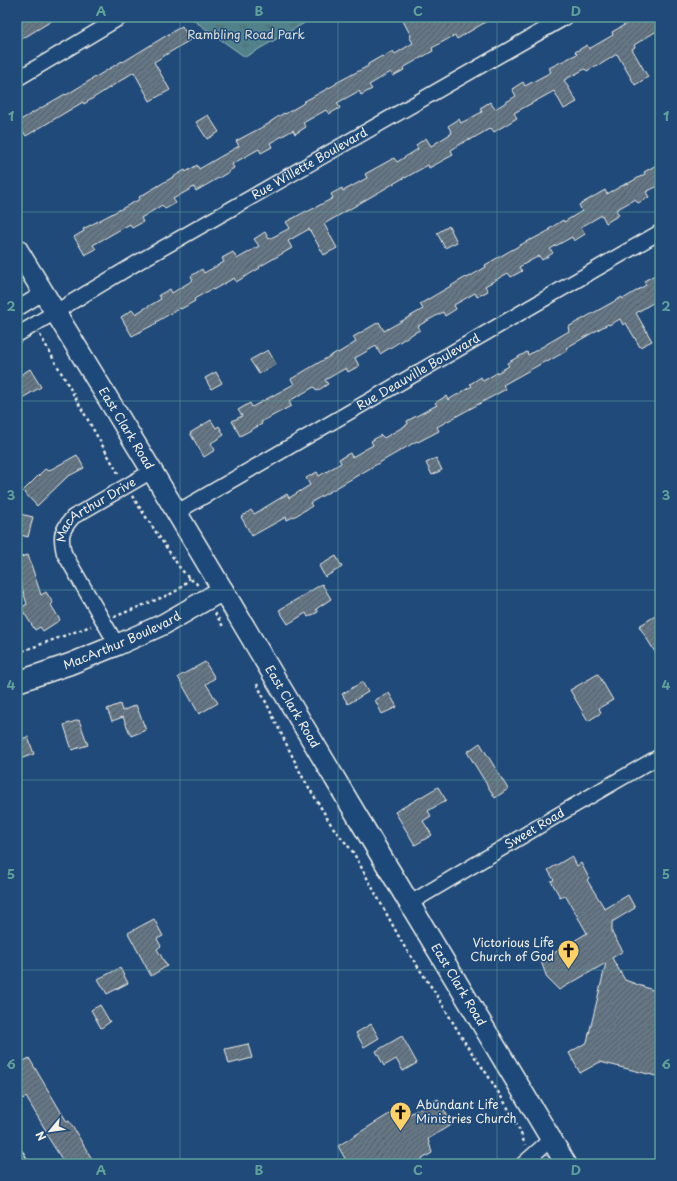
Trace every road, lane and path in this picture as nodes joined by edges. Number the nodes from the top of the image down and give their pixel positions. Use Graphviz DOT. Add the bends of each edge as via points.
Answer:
graph roads {
  1 [pos="121,17"];
  2 [pos="566,17"];
  3 [pos="17,78"];
  4 [pos="660,232"];
  5 [pos="17,249"];
  6 [pos="43,293"];
  7 [pos="17,310"];
  8 [pos="55,312"];
  9 [pos="34,325"];
  10 [pos="17,335"];
  11 [pos="152,471"];
  12 [pos="125,486"];
  13 [pos="176,512"];
  14 [pos="215,594"];
  15 [pos="227,632"];
  16 [pos="117,645"];
  17 [pos="255,678"];
  18 [pos="17,682"];
  19 [pos="660,756"];
  20 [pos="410,903"];
  21 [pos="551,1139"];
  22 [pos="17,1157"];
  23 [pos="526,1161"];
  24 [pos="562,1162"];
  25 [pos="21,1164"];
  1 -- 3 [label="street"];
  2 -- 8 [label="street, Rue Willette Boulevard"];
  4 -- 13 [label="street, Rue Deauville Boulevard"];
  5 -- 6 [label="main road, East Clark Road"];
  6 -- 7 [label="street"];
  6 -- 8 [label="main road, East Clark Road"];
  8 -- 9 [label="street, Rue Willette Boulevard"];
  8 -- 11 [label="main road, East Clark Road"];
  9 -- 10 [label="street, Rue Willette Boulevard"];
  9 -- 12 [label="path"];
  11 -- 12 [label="street, MacArthur Drive"];
  11 -- 13 [label="main road, East Clark Road"];
  12 -- 14 [label="path" via="180,568 189,578"];
  12 -- 16 [label="street, MacArthur Drive" via="73,517 64,528 61,540 64,553"];
  13 -- 14 [label="main road, East Clark Road"];
  14 -- 15 [label="path"];
  14 -- 16 [label="main road, MacArthur Boulevard" via="164,624"];
  14 -- 20 [label="main road, East Clark Road"];
  16 -- 18 [label="main road, MacArthur Boulevard"];
  17 -- 23 [label="path" via="302,776 332,826 353,852 404,946 508,1108 520,1131"];
  19 -- 20 [label="street, Sweet Road"];
  20 -- 21 [label="main road, East Clark Road"];
  21 -- 23 [label="street"];
  21 -- 24 [label="main road, East Clark Road"];
  22 -- 25 [label="street"];
}
